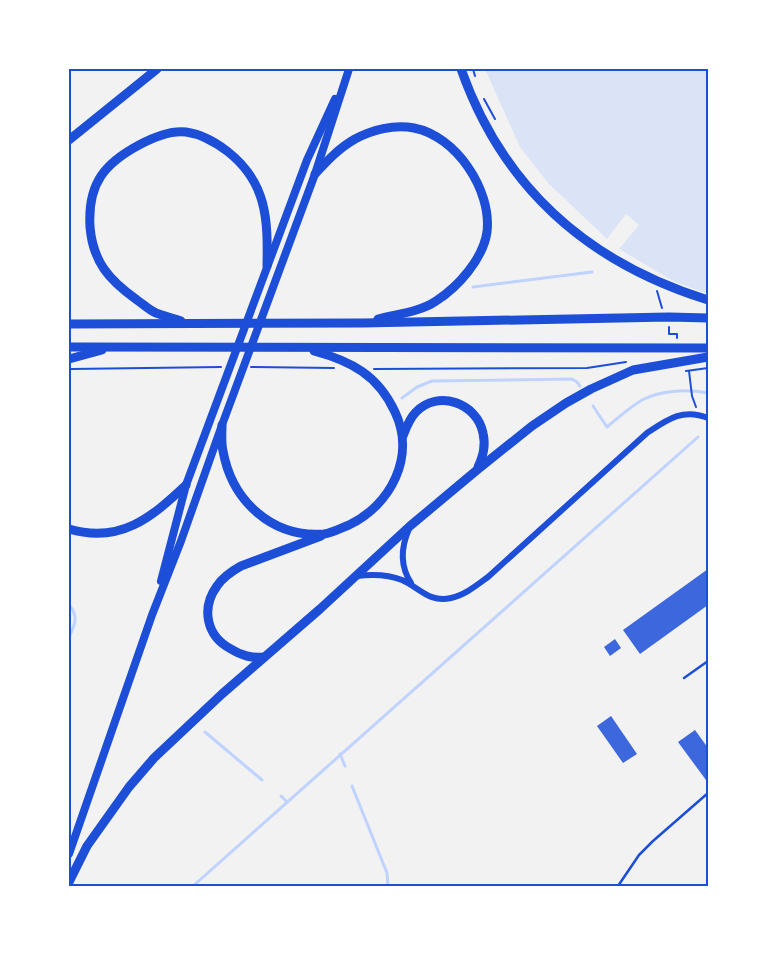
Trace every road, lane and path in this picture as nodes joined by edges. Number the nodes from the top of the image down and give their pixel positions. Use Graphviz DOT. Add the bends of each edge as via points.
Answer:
graph roads {
  1 [pos="157,69"];
  2 [pos="349,69"];
  3 [pos="461,69"];
  4 [pos="473,69"];
  5 [pos="475,76"];
  6 [pos="481,92"];
  7 [pos="498,124"];
  8 [pos="69,140"];
  9 [pos="315,174"];
  10 [pos="267,266"];
  11 [pos="652,278"];
  12 [pos="708,300"];
  13 [pos="669,317"];
  14 [pos="708,318"];
  15 [pos="363,323"];
  16 [pos="69,324"];
  17 [pos="188,324"];
  18 [pos="123,346"];
  19 [pos="69,347"];
  20 [pos="301,347"];
  21 [pos="677,348"];
  22 [pos="708,348"];
  23 [pos="708,357"];
  24 [pos="69,359"];
  25 [pos="634,361"];
  26 [pos="225,367"];
  27 [pos="244,367"];
  28 [pos="341,368"];
  29 [pos="69,369"];
  30 [pos="360,369"];
  31 [pos="689,371"];
  32 [pos="699,414"];
  33 [pos="708,418"];
  34 [pos="222,425"];
  35 [pos="403,437"];
  36 [pos="477,470"];
  37 [pos="186,485"];
  38 [pos="410,526"];
  39 [pos="69,529"];
  40 [pos="326,534"];
  41 [pos="357,576"];
  42 [pos="411,584"];
  43 [pos="152,614"];
  44 [pos="264,657"];
  45 [pos="708,662"];
  46 [pos="684,678"];
  47 [pos="708,793"];
  48 [pos="69,854"];
  49 [pos="69,882"];
  50 [pos="618,886"];
  1 -- 8 [label="highway"];
  2 -- 9 [label="main road"];
  2 -- 10 [label="main road" via="307,160"];
  3 -- 11 [label="highway" via="493,140 525,185 563,223 612,259"];
  4 -- 5 [label="path"];
  6 -- 7 [label="path"];
  9 -- 15 [label="highway" via="338,150 356,139 378,130 412,128 427,132 452,149 474,177 485,204 487,233 482,248 449,292 424,307"];
  9 -- 34 [label="main road"];
  10 -- 17 [label="highway" via="268,235 263,202 252,175 239,160 208,139 185,132 165,134 129,151 101,176 93,194 89,213 96,255 105,272 131,296 155,312"];
  10 -- 37 [label="main road"];
  11 -- 12 [label="highway"];
  11 -- 13 [label="path" via="663,309 670,311"];
  13 -- 14 [label="highway"];
  13 -- 15 [label="highway"];
  13 -- 21 [label="path" via="669,334 677,334"];
  15 -- 17 [label="highway"];
  16 -- 17 [label="highway"];
  18 -- 19 [label="highway"];
  18 -- 20 [label="highway"];
  18 -- 24 [label="highway"];
  20 -- 21 [label="highway"];
  20 -- 30 [label="highway" via="349,362"];
  21 -- 22 [label="highway"];
  23 -- 36 [label="highway" via="633,370 591,390 532,426"];
  25 -- 30 [label="path" via="587,368"];
  26 -- 29 [label="path"];
  27 -- 28 [label="path"];
  30 -- 35 [label="highway" via="387,398 400,421"];
  31 -- 32 [label="path" via="692,396"];
  32 -- 33 [label="street"];
  32 -- 42 [label="street" via="669,418 647,433 488,577 469,590 452,598 439,599 424,595"];
  34 -- 40 [label="highway" via="222,450 227,466 238,490 255,512 281,528 299,533"];
  34 -- 43 [label="main road"];
  35 -- 36 [label="highway" via="408,422 425,405 447,400 458,403 477,418 483,432 485,443"];
  35 -- 40 [label="highway" via="402,464 380,503 367,515"];
  36 -- 38 [label="highway"];
  37 -- 39 [label="highway" via="160,510 123,529 92,533"];
  37 -- 43 [label="main road"];
  38 -- 41 [label="highway"];
  38 -- 42 [label="street" via="402,557"];
  40 -- 44 [label="highway" via="241,566 216,587 210,599 208,616 212,632 225,646 240,655"];
  41 -- 42 [label="street" via="388,575"];
  41 -- 44 [label="highway"];
  43 -- 48 [label="main road"];
  44 -- 49 [label="highway" via="154,758 87,846"];
  45 -- 46 [label="lane"];
  47 -- 50 [label="lane" via="639,855"];
}
